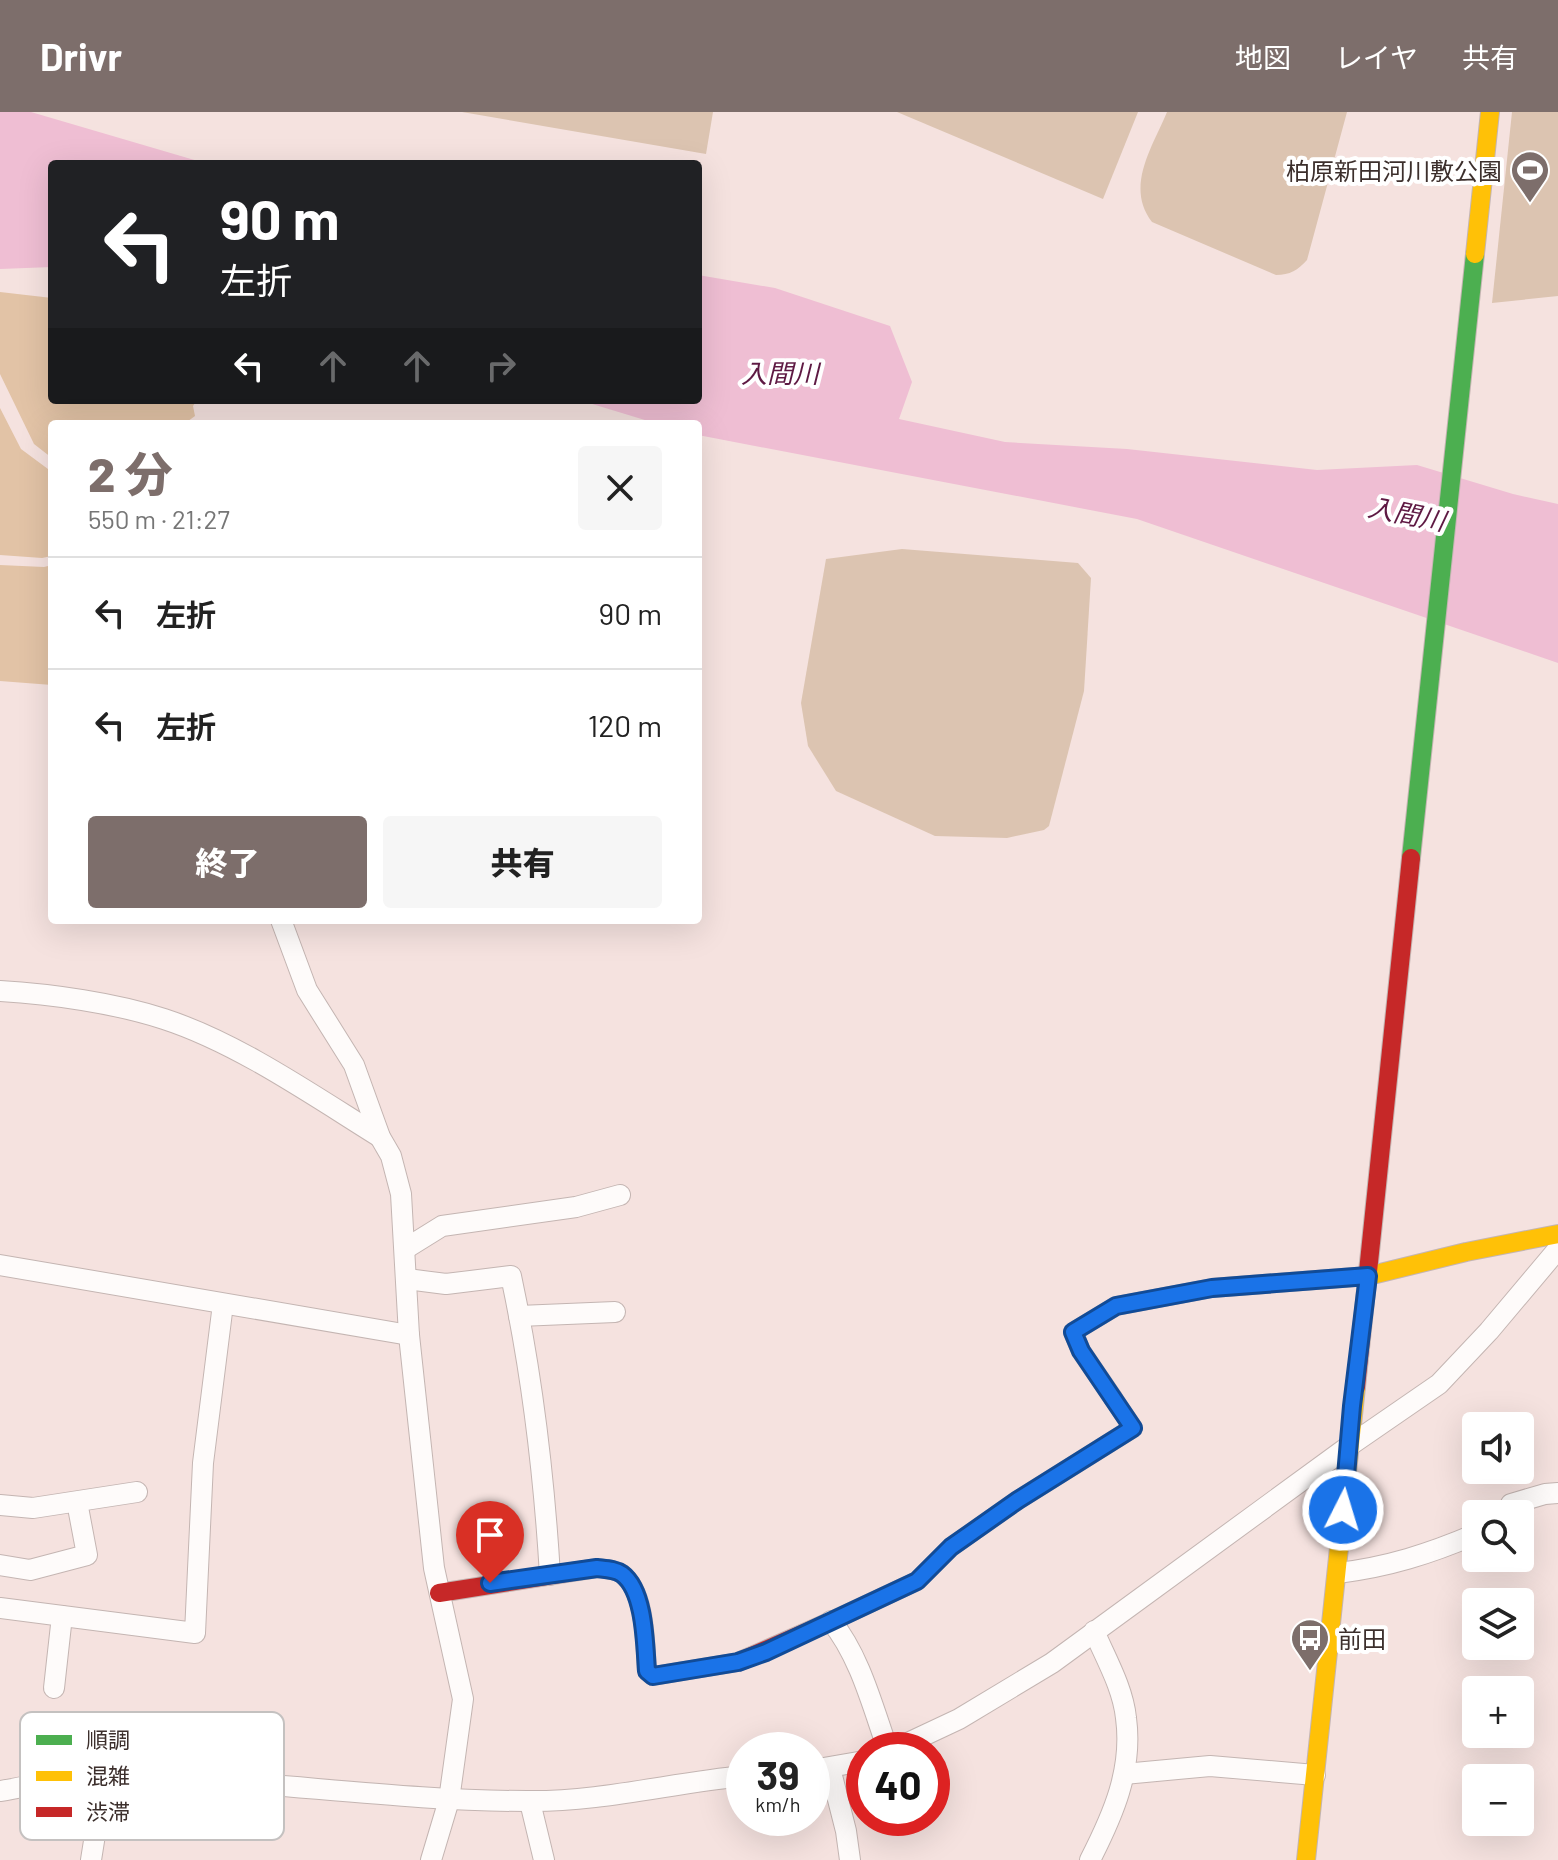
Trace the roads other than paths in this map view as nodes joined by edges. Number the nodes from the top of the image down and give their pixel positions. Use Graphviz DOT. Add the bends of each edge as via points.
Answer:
graph roads {
  1 [pos="1490,112"];
  2 [pos="282,924"];
  3 [pos="0,991"];
  4 [pos="380,1137"];
  5 [pos="620,1195"];
  6 [pos="1558,1234"];
  7 [pos="405,1249"];
  8 [pos="1558,1249"];
  9 [pos="0,1265"];
  10 [pos="1368,1276"];
  11 [pos="407,1279"];
  12 [pos="223,1304"];
  13 [pos="615,1312"];
  14 [pos="519,1316"];
  15 [pos="409,1335"];
  16 [pos="1349,1446"];
  17 [pos="137,1492"];
  18 [pos="1558,1493"];
  19 [pos="1525,1500"];
  20 [pos="77,1502"];
  21 [pos="0,1505"];
  22 [pos="1462,1540"];
  23 [pos="0,1565"];
  24 [pos="1338,1573"];
  25 [pos="550,1575"];
  26 [pos="439,1593"];
  27 [pos="0,1608"];
  28 [pos="62,1616"];
  29 [pos="831,1621"];
  30 [pos="1094,1631"];
  31 [pos="54,1688"];
  32 [pos="884,1732"];
  33 [pos="930,1732"];
  34 [pos="1124,1774"];
  35 [pos="1315,1775"];
  36 [pos="726,1779"];
  37 [pos="284,1787"];
  38 [pos="20,1788"];
  39 [pos="0,1791"];
  40 [pos="830,1791"];
  41 [pos="449,1800"];
  42 [pos="530,1802"];
  43 [pos="94,1840"];
  44 [pos="91,1860"];
  45 [pos="431,1860"];
  46 [pos="544,1860"];
  47 [pos="850,1860"];
  48 [pos="1090,1860"];
  49 [pos="1306,1860"];
  1 -- 10 [label="street"];
  2 -- 4 [label="street" via="307,990 354,1065"];
  3 -- 4 [label="street" via="163,1018 255,1062"];
  4 -- 7 [label="street" via="401,1194"];
  5 -- 7 [label="street" via="576,1207 442,1226"];
  6 -- 10 [label="street"];
  7 -- 11 [label="street"];
  8 -- 16 [label="street" via="1439,1384"];
  9 -- 12 [label="street"];
  10 -- 16 [label="street"];
  10 -- 29 [label="street" via="1212,1288 1116,1306 1073,1332 1133,1428 951,1547 917,1581"];
  11 -- 14 [label="street" via="446,1284 511,1276"];
  11 -- 15 [label="street"];
  12 -- 15 [label="street"];
  12 -- 28 [label="street" via="203,1463 195,1633"];
  13 -- 14 [label="street"];
  14 -- 25 [label="street" via="546,1504"];
  15 -- 26 [label="street"];
  16 -- 24 [label="street"];
  16 -- 30 [label="street"];
  17 -- 20 [label="street"];
  18 -- 19 [label="street"];
  20 -- 21 [label="street" via="33,1508"];
  20 -- 23 [label="street" via="87,1555 30,1570"];
  22 -- 24 [label="street" via="1420,1558"];
  24 -- 35 [label="street"];
  25 -- 26 [label="street"];
  25 -- 29 [label="street" via="597,1568 623,1575 637,1600 647,1671 653,1676 738,1662"];
  26 -- 41 [label="street" via="463,1699"];
  27 -- 28 [label="street"];
  28 -- 31 [label="street"];
  29 -- 32 [label="street" via="841,1632"];
  30 -- 33 [label="street" via="1011,1690"];
  30 -- 34 [label="street" via="1126,1717"];
  34 -- 35 [label="street" via="1210,1766"];
  34 -- 48 [label="street"];
  35 -- 49 [label="street"];
  36 -- 42 [label="street"];
  37 -- 41 [label="street"];
  38 -- 39 [label="street"];
  40 -- 47 [label="street" via="846,1831"];
  41 -- 42 [label="street"];
  41 -- 45 [label="street"];
  42 -- 46 [label="street"];
  43 -- 44 [label="street"];
}
